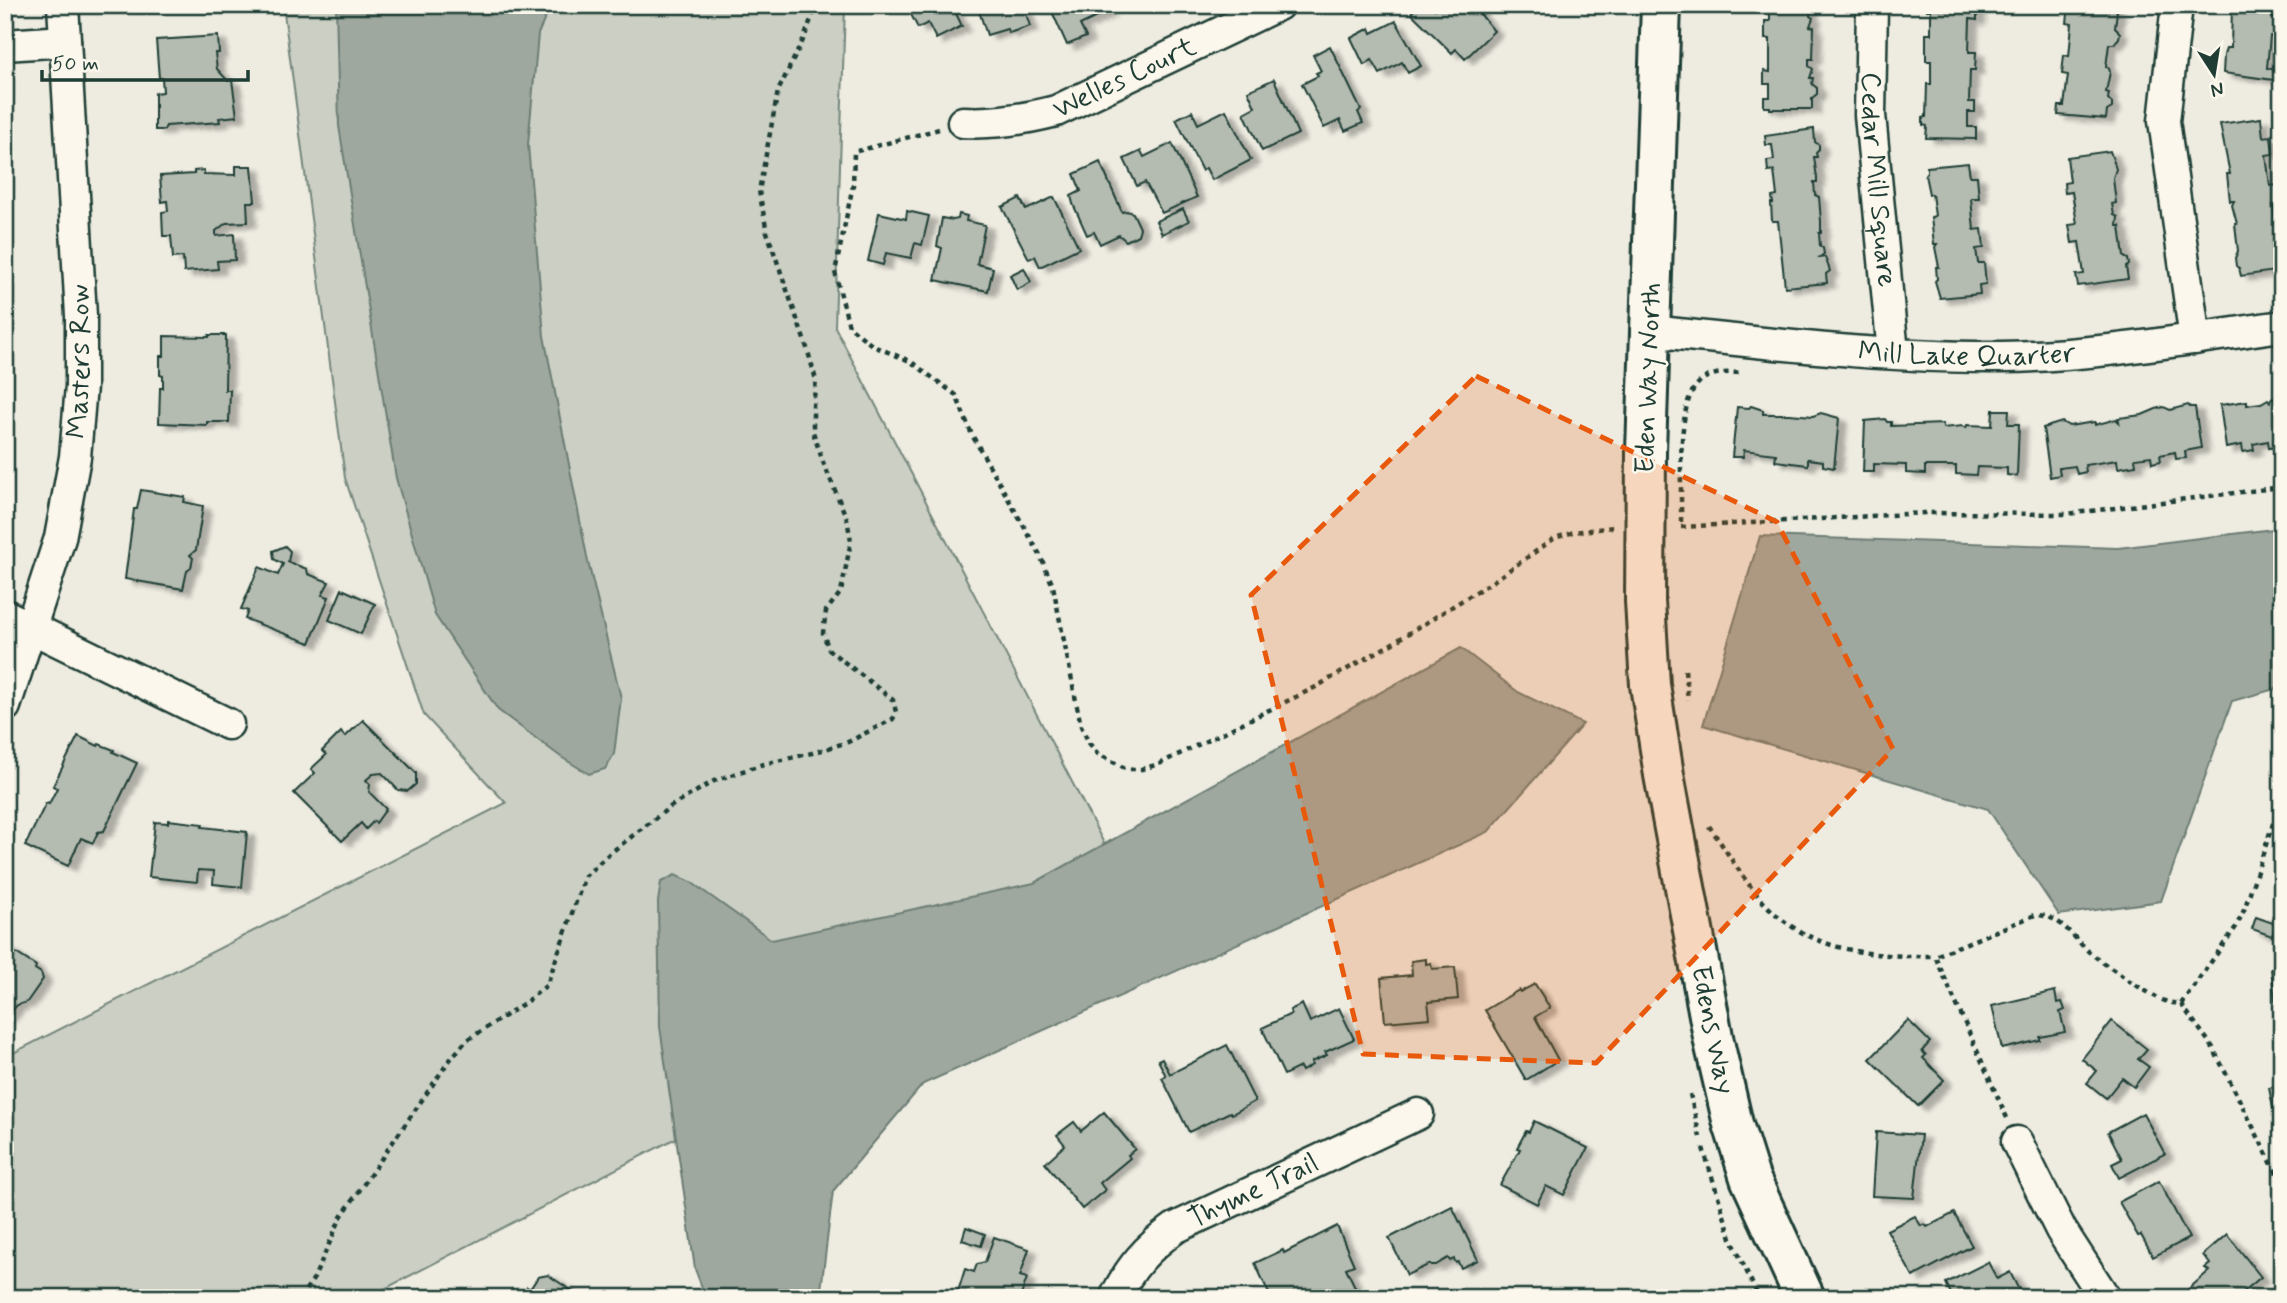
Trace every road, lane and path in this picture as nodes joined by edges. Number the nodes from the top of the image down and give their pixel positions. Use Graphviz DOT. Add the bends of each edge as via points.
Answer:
graph roads {
  1 [pos="63,5"];
  2 [pos="816,5"];
  3 [pos="1278,5"];
  4 [pos="1661,5"];
  5 [pos="1872,5"];
  6 [pos="2177,5"];
  7 [pos="65,41"];
  8 [pos="5,45"];
  9 [pos="963,122"];
  10 [pos="913,136"];
  11 [pos="2282,326"];
  12 [pos="1650,331"];
  13 [pos="2195,339"];
  14 [pos="1893,354"];
  15 [pos="1742,373"];
  16 [pos="2282,487"];
  17 [pos="1681,527"];
  18 [pos="1617,540"];
  19 [pos="1681,540"];
  20 [pos="5,615"];
  21 [pos="32,628"];
  22 [pos="1685,668"];
  23 [pos="1689,705"];
  24 [pos="5,706"];
  25 [pos="228,724"];
  26 [pos="1660,750"];
  27 [pos="2282,797"];
  28 [pos="1707,814"];
  29 [pos="1709,826"];
  30 [pos="1712,840"];
  31 [pos="1935,956"];
  32 [pos="2181,1004"];
  33 [pos="1688,1084"];
  34 [pos="2001,1104"];
  35 [pos="1418,1114"];
  36 [pos="2017,1142"];
  37 [pos="2282,1184"];
  38 [pos="300,1298"];
  39 [pos="1115,1298"];
  40 [pos="1759,1298"];
  41 [pos="1805,1298"];
  42 [pos="2105,1298"];
  1 -- 7 [label="street, Masters Row"];
  2 -- 38 [label="path" via="778,91 759,191 767,232 816,380 813,432 851,541 841,592 826,611 823,633 829,650 894,700 896,712 893,719 848,742 714,781 670,807 585,876 547,985 466,1041 449,1061 341,1217"];
  3 -- 9 [label="street, Welles Court" via="1056,111 1031,118"];
  4 -- 12 [label="street, Eden Way North"];
  5 -- 14 [label="street, Cedar Mill Square" via="1870,115"];
  6 -- 13 [label="street" via="2164,121"];
  7 -- 8 [label="street"];
  7 -- 21 [label="street, Masters Row" via="82,316 80,386 75,457 60,538"];
  10 -- 18 [label="path" via="854,152 853,185 835,272 849,326 873,346 910,361 956,395 972,435 1039,553 1052,586 1081,726 1098,754 1114,764 1142,769 1159,764 1314,688 1481,589 1555,538 1617,527"];
  11 -- 13 [label="street, Mill Lake Quarter"];
  12 -- 14 [label="street, Mill Lake Quarter"];
  12 -- 26 [label="street, Eden Way North" via="1645,601"];
  13 -- 14 [label="street, Mill Lake Quarter" via="2080,354"];
  15 -- 17 [label="path" via="1711,375 1696,385 1688,399 1682,443"];
  16 -- 17 [label="path" via="2067,514 1924,513"];
  17 -- 19 [label="path"];
  20 -- 21 [label="street"];
  21 -- 24 [label="street, Masters Row"];
  21 -- 25 [label="street"];
  22 -- 23 [label="path"];
  26 -- 41 [label="street, Edens Way" via="1733,1124 1750,1178"];
  27 -- 32 [label="path" via="2236,927"];
  28 -- 29 [label="path"];
  29 -- 30 [label="path"];
  29 -- 31 [label="path" via="1777,915 1808,937 1893,957"];
  31 -- 32 [label="path" via="2035,915 2046,915 2145,990 2166,1002"];
  31 -- 34 [label="path"];
  32 -- 37 [label="path" via="2212,1046"];
  33 -- 40 [label="path" via="1731,1238"];
  35 -- 39 [label="street, Thyme Trail" via="1175,1228 1151,1245 1125,1277"];
  36 -- 42 [label="street" via="2061,1230"];
}
